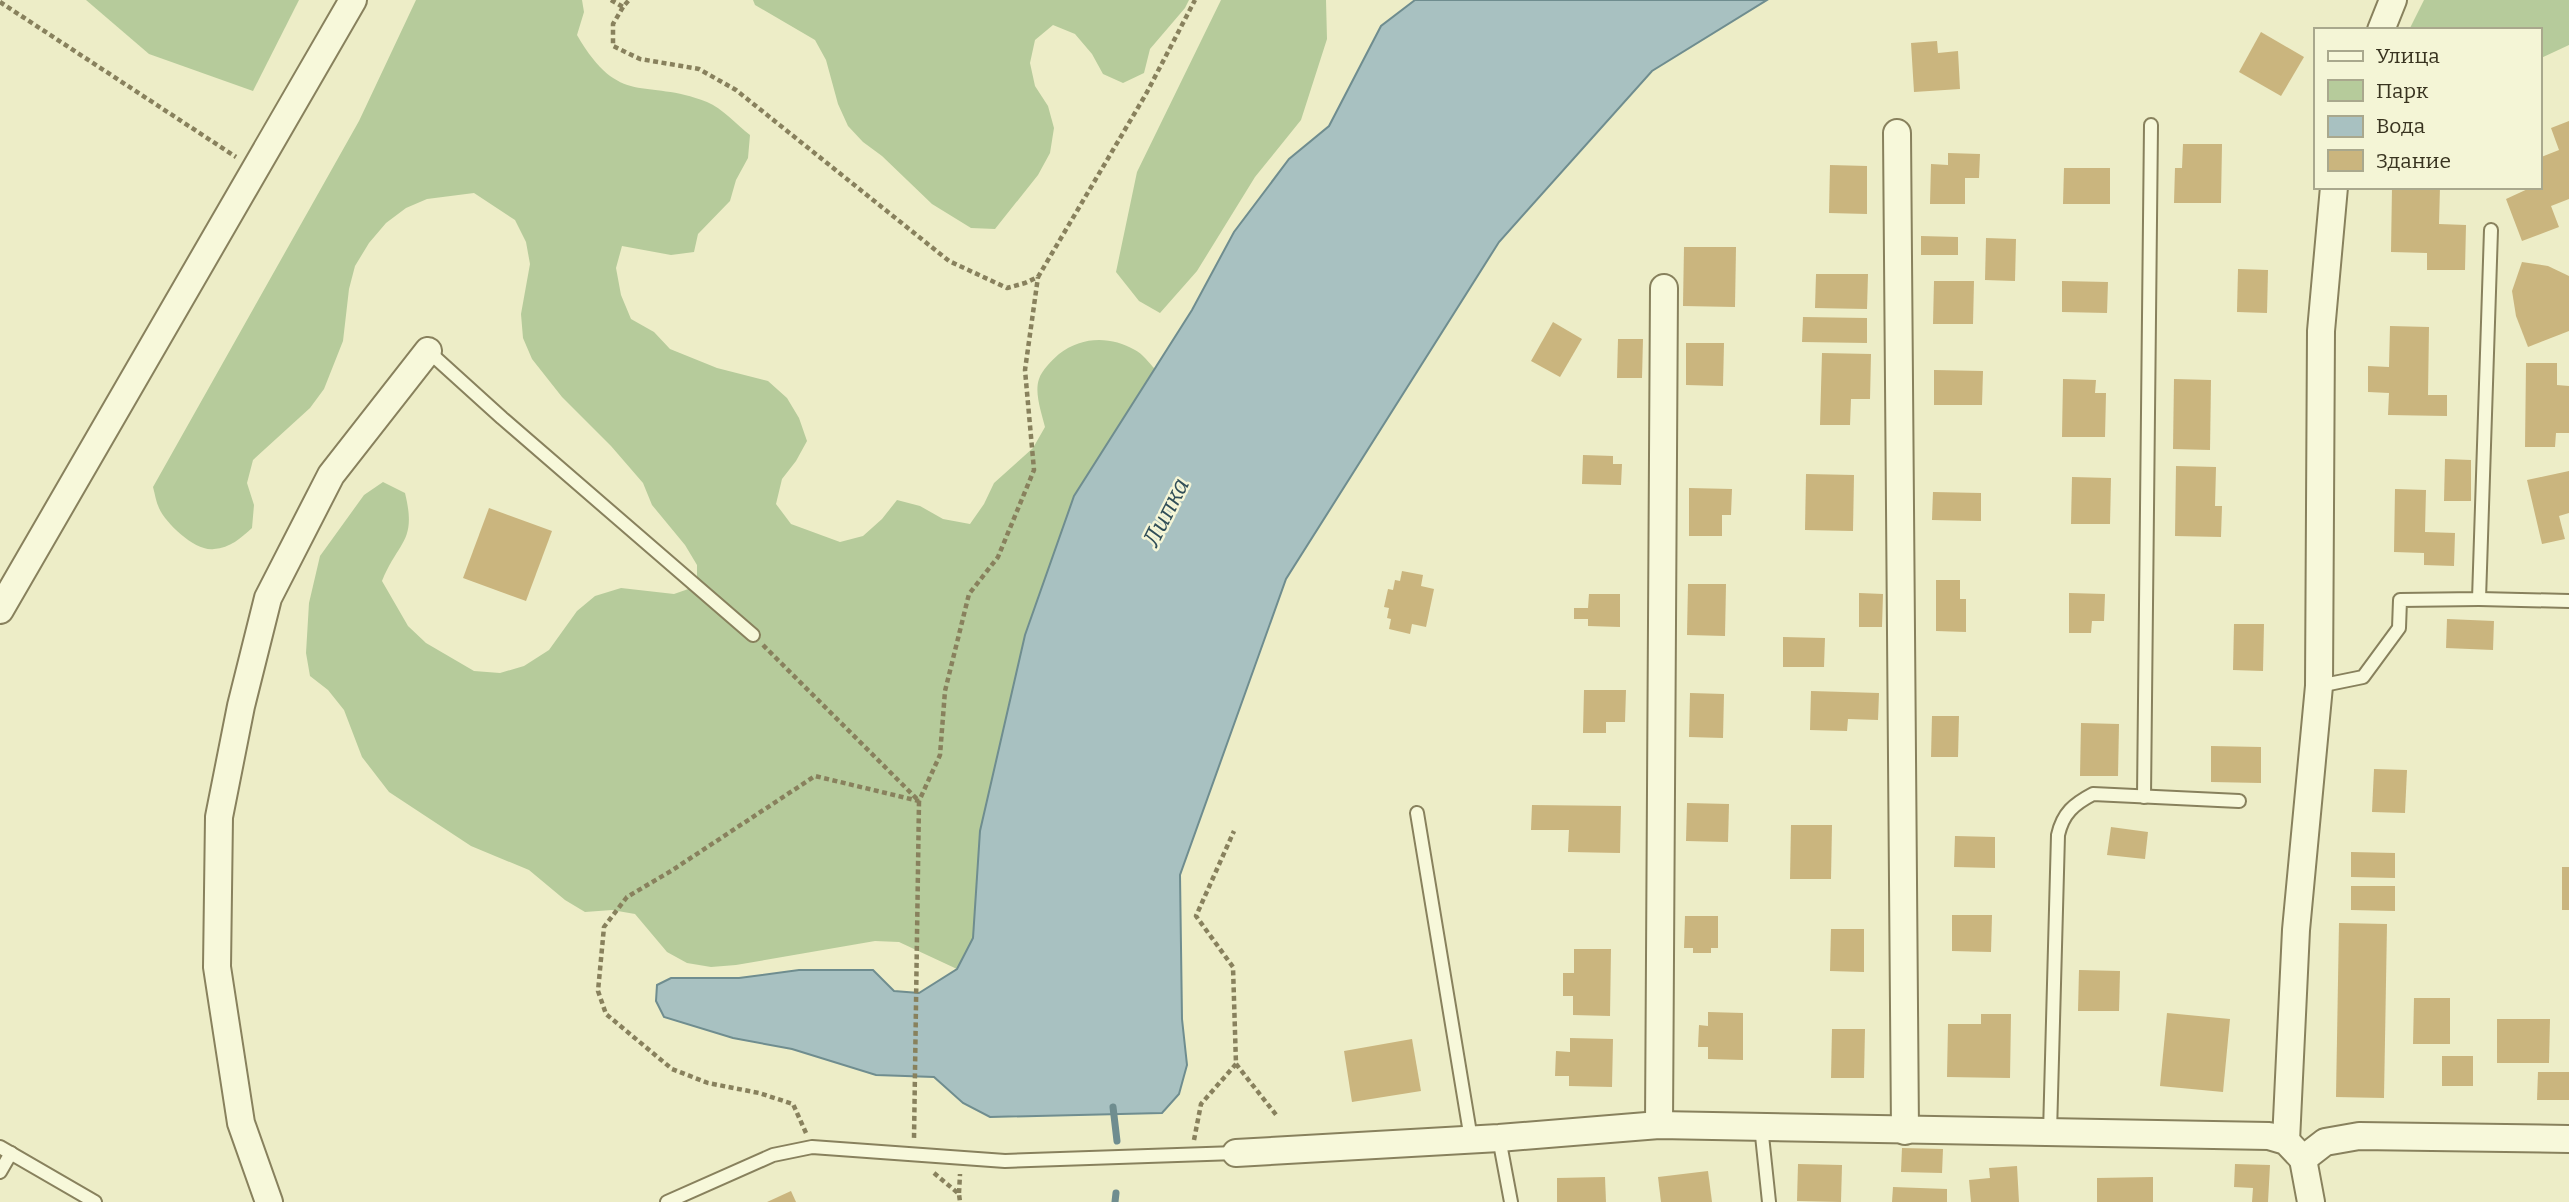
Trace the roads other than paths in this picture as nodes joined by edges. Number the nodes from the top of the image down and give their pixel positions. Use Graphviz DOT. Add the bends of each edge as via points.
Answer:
graph roads {
  1 [pos="353,0"];
  2 [pos="2393,0"];
  3 [pos="2382,28"];
  4 [pos="2151,125"];
  5 [pos="1898,133"];
  6 [pos="2334,189"];
  7 [pos="2491,230"];
  8 [pos="1664,288"];
  9 [pos="428,351"];
  10 [pos="2479,599"];
  11 [pos="2569,601"];
  12 [pos="0,610"];
  13 [pos="753,635"];
  14 [pos="2319,686"];
  15 [pos="2144,797"];
  16 [pos="2239,801"];
  17 [pos="1417,813"];
  18 [pos="1659,1125"];
  19 [pos="1761,1126"];
  20 [pos="1905,1131"];
  21 [pos="2050,1134"];
  22 [pos="1499,1138"];
  23 [pos="1471,1139"];
  24 [pos="2569,1139"];
  25 [pos="6,1150"];
  26 [pos="2295,1150"];
  27 [pos="1236,1153"];
  28 [pos="0,1172"];
  29 [pos="95,1202"];
  30 [pos="269,1202"];
  31 [pos="667,1202"];
  32 [pos="1511,1202"];
  33 [pos="1769,1202"];
  34 [pos="2311,1202"];
  1 -- 12 [label="street"];
  2 -- 3 [label="street"];
  4 -- 15 [label="lane"];
  5 -- 20 [label="street"];
  6 -- 14 [label="street" via="2321,331"];
  7 -- 10 [label="lane"];
  8 -- 18 [label="street"];
  9 -- 13 [label="lane"];
  9 -- 30 [label="street" via="331,475 268,598 219,817 217,967 241,1123"];
  10 -- 11 [label="lane"];
  10 -- 14 [label="lane" via="2400,600 2399,628 2363,677"];
  14 -- 26 [label="street" via="2297,930"];
  15 -- 16 [label="lane"];
  15 -- 21 [label="lane" via="2093,794 2074,803 2061,820"];
  17 -- 23 [label="lane"];
  18 -- 19 [label="street"];
  18 -- 22 [label="street"];
  19 -- 20 [label="street"];
  19 -- 33 [label="lane"];
  20 -- 21 [label="street"];
  21 -- 26 [label="street" via="2269,1136"];
  22 -- 23 [label="street"];
  22 -- 32 [label="lane"];
  23 -- 27 [label="street"];
  24 -- 26 [label="street" via="2359,1136"];
  25 -- 28 [label="lane"];
  25 -- 29 [label="lane"];
  26 -- 34 [label="street"];
  27 -- 31 [label="lane" via="1005,1161 811,1147 773,1155"];
}
